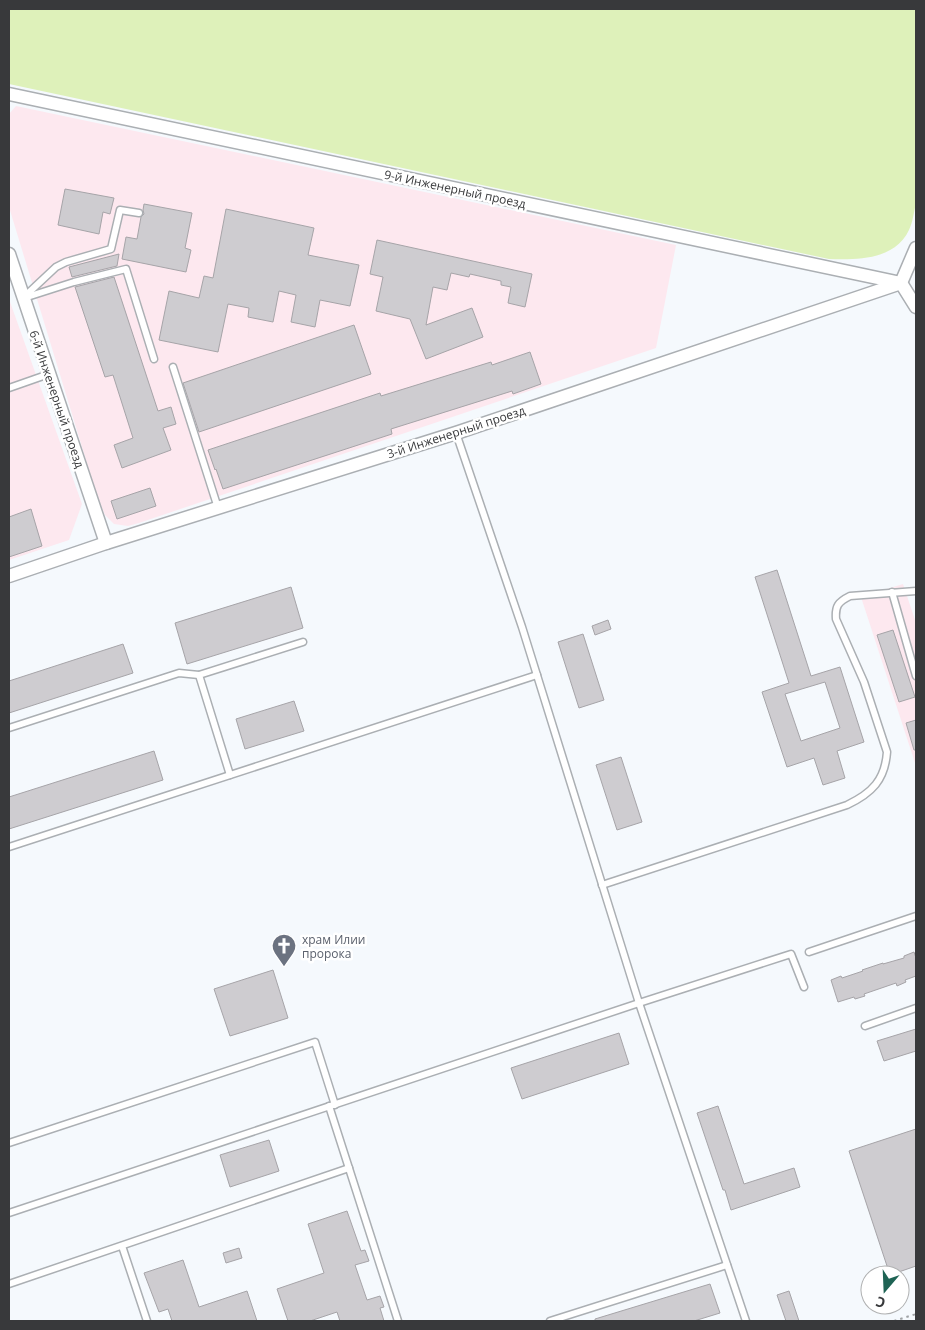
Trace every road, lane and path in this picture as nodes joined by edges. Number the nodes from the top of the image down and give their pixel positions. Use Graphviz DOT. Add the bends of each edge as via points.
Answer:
graph roads {
  1 [pos="9,94"];
  2 [pos="140,213"];
  3 [pos="916,248"];
  4 [pos="9,254"];
  5 [pos="901,283"];
  6 [pos="24,298"];
  7 [pos="916,307"];
  8 [pos="154,359"];
  9 [pos="173,367"];
  10 [pos="49,374"];
  11 [pos="9,388"];
  12 [pos="456,433"];
  13 [pos="218,508"];
  14 [pos="106,543"];
  15 [pos="9,576"];
  16 [pos="916,590"];
  17 [pos="892,592"];
  18 [pos="303,642"];
  19 [pos="199,675"];
  20 [pos="537,675"];
  21 [pos="916,676"];
  22 [pos="9,728"];
  23 [pos="230,775"];
  24 [pos="9,847"];
  25 [pos="602,886"];
  26 [pos="916,916"];
  27 [pos="809,952"];
  28 [pos="804,987"];
  29 [pos="639,1003"];
  30 [pos="916,1008"];
  31 [pos="865,1026"];
  32 [pos="332,1106"];
  33 [pos="9,1143"];
  34 [pos="349,1168"];
  35 [pos="9,1213"];
  36 [pos="122,1246"];
  37 [pos="727,1265"];
  38 [pos="9,1284"];
  39 [pos="916,1314"];
  40 [pos="148,1321"];
  41 [pos="398,1321"];
  42 [pos="550,1321"];
  43 [pos="746,1321"];
  44 [pos="894,1321"];
  1 -- 5 [label="street, 9-й Инженерный проезд"];
  2 -- 6 [label="lane" via="120,210 111,249 56,267"];
  3 -- 5 [label="street"];
  4 -- 6 [label="street, 6-й Инженерный проезд"];
  5 -- 7 [label="street"];
  5 -- 12 [label="street, 3-й Инженерный проезд"];
  6 -- 8 [label="lane" via="126,269"];
  6 -- 10 [label="street, 6-й Инженерный проезд"];
  9 -- 13 [label="lane"];
  10 -- 11 [label="lane"];
  10 -- 14 [label="street, 6-й Инженерный проезд"];
  12 -- 13 [label="street, 3-й Инженерный проезд"];
  12 -- 20 [label="lane"];
  13 -- 14 [label="street, 3-й Инженерный проезд"];
  14 -- 15 [label="street, 3-й Инженерный проезд"];
  16 -- 17 [label="lane"];
  17 -- 21 [label="lane"];
  17 -- 25 [label="lane" via="850,596 835,610 887,752 881,777 873,788 847,805"];
  18 -- 19 [label="lane"];
  19 -- 22 [label="lane" via="179,673"];
  19 -- 23 [label="lane"];
  20 -- 23 [label="lane"];
  20 -- 25 [label="lane"];
  23 -- 24 [label="lane"];
  25 -- 29 [label="lane"];
  26 -- 27 [label="lane"];
  28 -- 29 [label="lane" via="791,954"];
  29 -- 32 [label="lane"];
  29 -- 37 [label="lane"];
  30 -- 31 [label="lane"];
  32 -- 33 [label="lane" via="315,1042"];
  32 -- 34 [label="lane"];
  32 -- 35 [label="lane"];
  34 -- 36 [label="lane"];
  34 -- 41 [label="lane"];
  36 -- 38 [label="lane"];
  36 -- 40 [label="lane"];
  37 -- 42 [label="lane"];
  37 -- 43 [label="lane"];
  39 -- 44 [label="path"];
}
